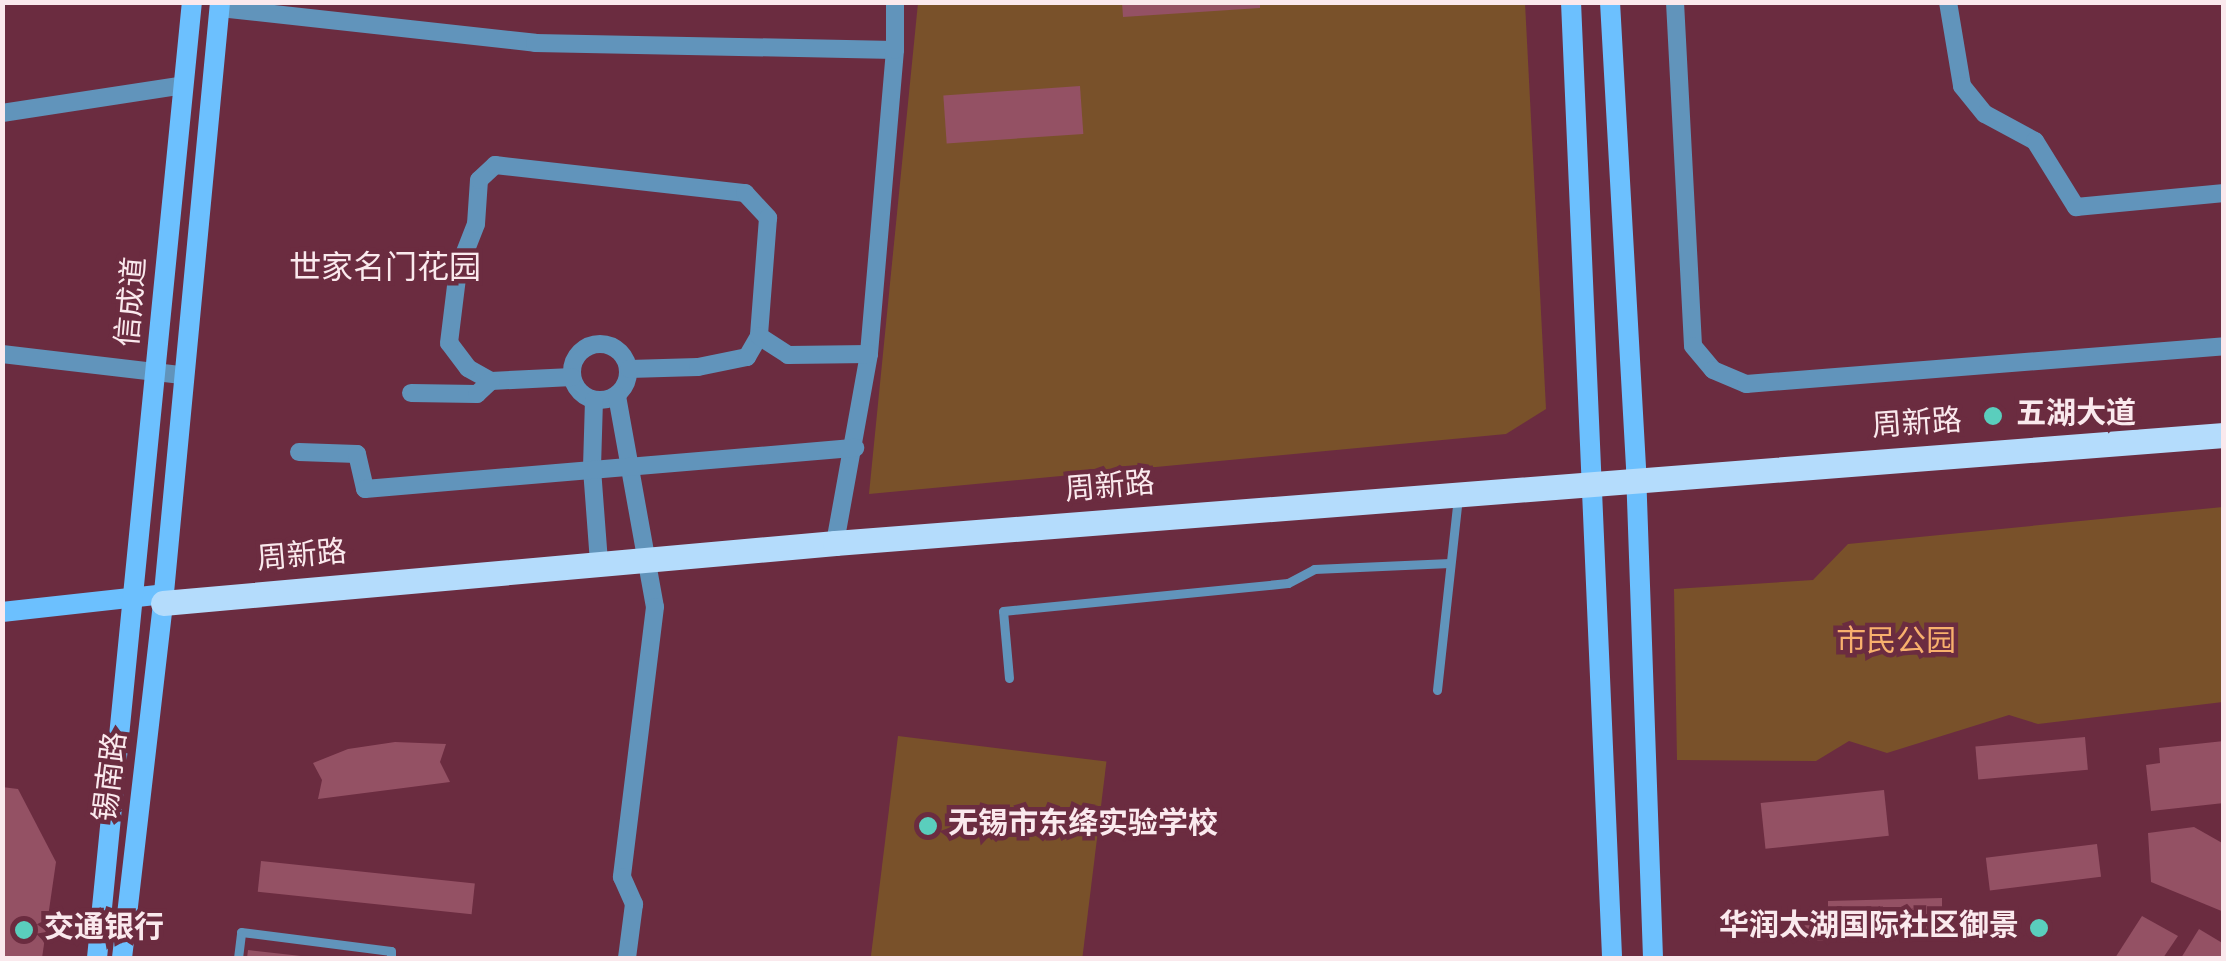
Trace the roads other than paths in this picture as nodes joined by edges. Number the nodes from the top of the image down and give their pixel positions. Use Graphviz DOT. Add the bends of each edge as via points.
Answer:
graph roads {
  1 [pos="192,2"];
  2 [pos="895,2"];
  3 [pos="1571,2"];
  4 [pos="1610,2"];
  5 [pos="1676,2"];
  6 [pos="1948,2"];
  7 [pos="220,5"];
  8 [pos="894,50"];
  9 [pos="184,85"];
  10 [pos="2,112"];
  11 [pos="2224,192"];
  12 [pos="759,336"];
  13 [pos="2224,346"];
  14 [pos="2,354"];
  15 [pos="869,354"];
  16 [pos="629,368"];
  17 [pos="158,370"];
  18 [pos="182,375"];
  19 [pos="572,377"];
  20 [pos="492,381"];
  21 [pos="410,393"];
  22 [pos="617,396"];
  23 [pos="594,400"];
  24 [pos="2224,424"];
  25 [pos="2224,435"];
  26 [pos="854,448"];
  27 [pos="299,452"];
  28 [pos="629,466"];
  29 [pos="592,469"];
  30 [pos="1636,476"];
  31 [pos="1591,479"];
  32 [pos="1458,493"];
  33 [pos="835,538"];
  34 [pos="642,554"];
  35 [pos="598,558"];
  36 [pos="1450,563"];
  37 [pos="164,599"];
  38 [pos="133,602"];
  39 [pos="2,612"];
  40 [pos="2,623"];
  41 [pos="1009,678"];
  42 [pos="1437,690"];
  43 [pos="97,958"];
  44 [pos="122,958"];
  45 [pos="238,958"];
  46 [pos="391,958"];
  47 [pos="627,958"];
  48 [pos="1612,958"];
  49 [pos="1653,958"];
  1 -- 9 [label="main road, 信成道"];
  2 -- 8 [label="street"];
  3 -- 31 [label="main road"];
  4 -- 30 [label="main road"];
  5 -- 13 [label="street" via="1692,346 1713,370 1746,384"];
  6 -- 11 [label="street" via="1962,86 1986,114 2035,141 2076,207"];
  7 -- 8 [label="street" via="536,43"];
  7 -- 18 [label="main road, 信成道"];
  8 -- 15 [label="street"];
  9 -- 10 [label="street"];
  9 -- 17 [label="main road, 信成道"];
  12 -- 15 [label="street" via="788,355"];
  12 -- 16 [label="street" via="748,357 698,367"];
  12 -- 20 [label="street" via="768,218 746,193 495,166 479,180 476,224 458,270 449,343 468,368"];
  14 -- 17 [label="street"];
  15 -- 26 [label="street"];
  16 -- 19 [label="street" via="616,348 600,344 578,354"];
  16 -- 22 [label="street"];
  17 -- 18 [label="street"];
  17 -- 38 [label="main road, 信成道"];
  18 -- 37 [label="main road, 信成道"];
  19 -- 20 [label="street"];
  19 -- 23 [label="street"];
  20 -- 21 [label="street" via="477,394"];
  22 -- 23 [label="street"];
  22 -- 28 [label="street"];
  23 -- 29 [label="street"];
  24 -- 30 [label="main road, 周新路"];
  25 -- 30 [label="main road, 周新路"];
  26 -- 28 [label="street"];
  26 -- 33 [label="street"];
  27 -- 29 [label="street" via="358,454 365,489"];
  28 -- 29 [label="street"];
  28 -- 34 [label="street"];
  29 -- 35 [label="street"];
  30 -- 31 [label="main road, 周新路"];
  30 -- 49 [label="main road"];
  31 -- 32 [label="main road, 周新路"];
  31 -- 33 [label="main road, 周新路"];
  31 -- 48 [label="main road"];
  32 -- 33 [label="main road, 周新路"];
  32 -- 36 [label="lane"];
  33 -- 34 [label="main road, 周新路"];
  34 -- 35 [label="main road, 周新路"];
  34 -- 47 [label="street" via="655,607 622,877 634,904"];
  35 -- 37 [label="main road, 周新路"];
  36 -- 41 [label="lane" via="1314,569 1288,582 1003,611"];
  36 -- 42 [label="lane"];
  37 -- 38 [label="main road, 周新路"];
  37 -- 44 [label="main road, 锡南路"];
  38 -- 39 [label="main road, 周新路"];
  38 -- 40 [label="main road, 周新路"];
  38 -- 43 [label="main road, 锡南路"];
  45 -- 46 [label="lane" via="241,932 392,951"];
}
